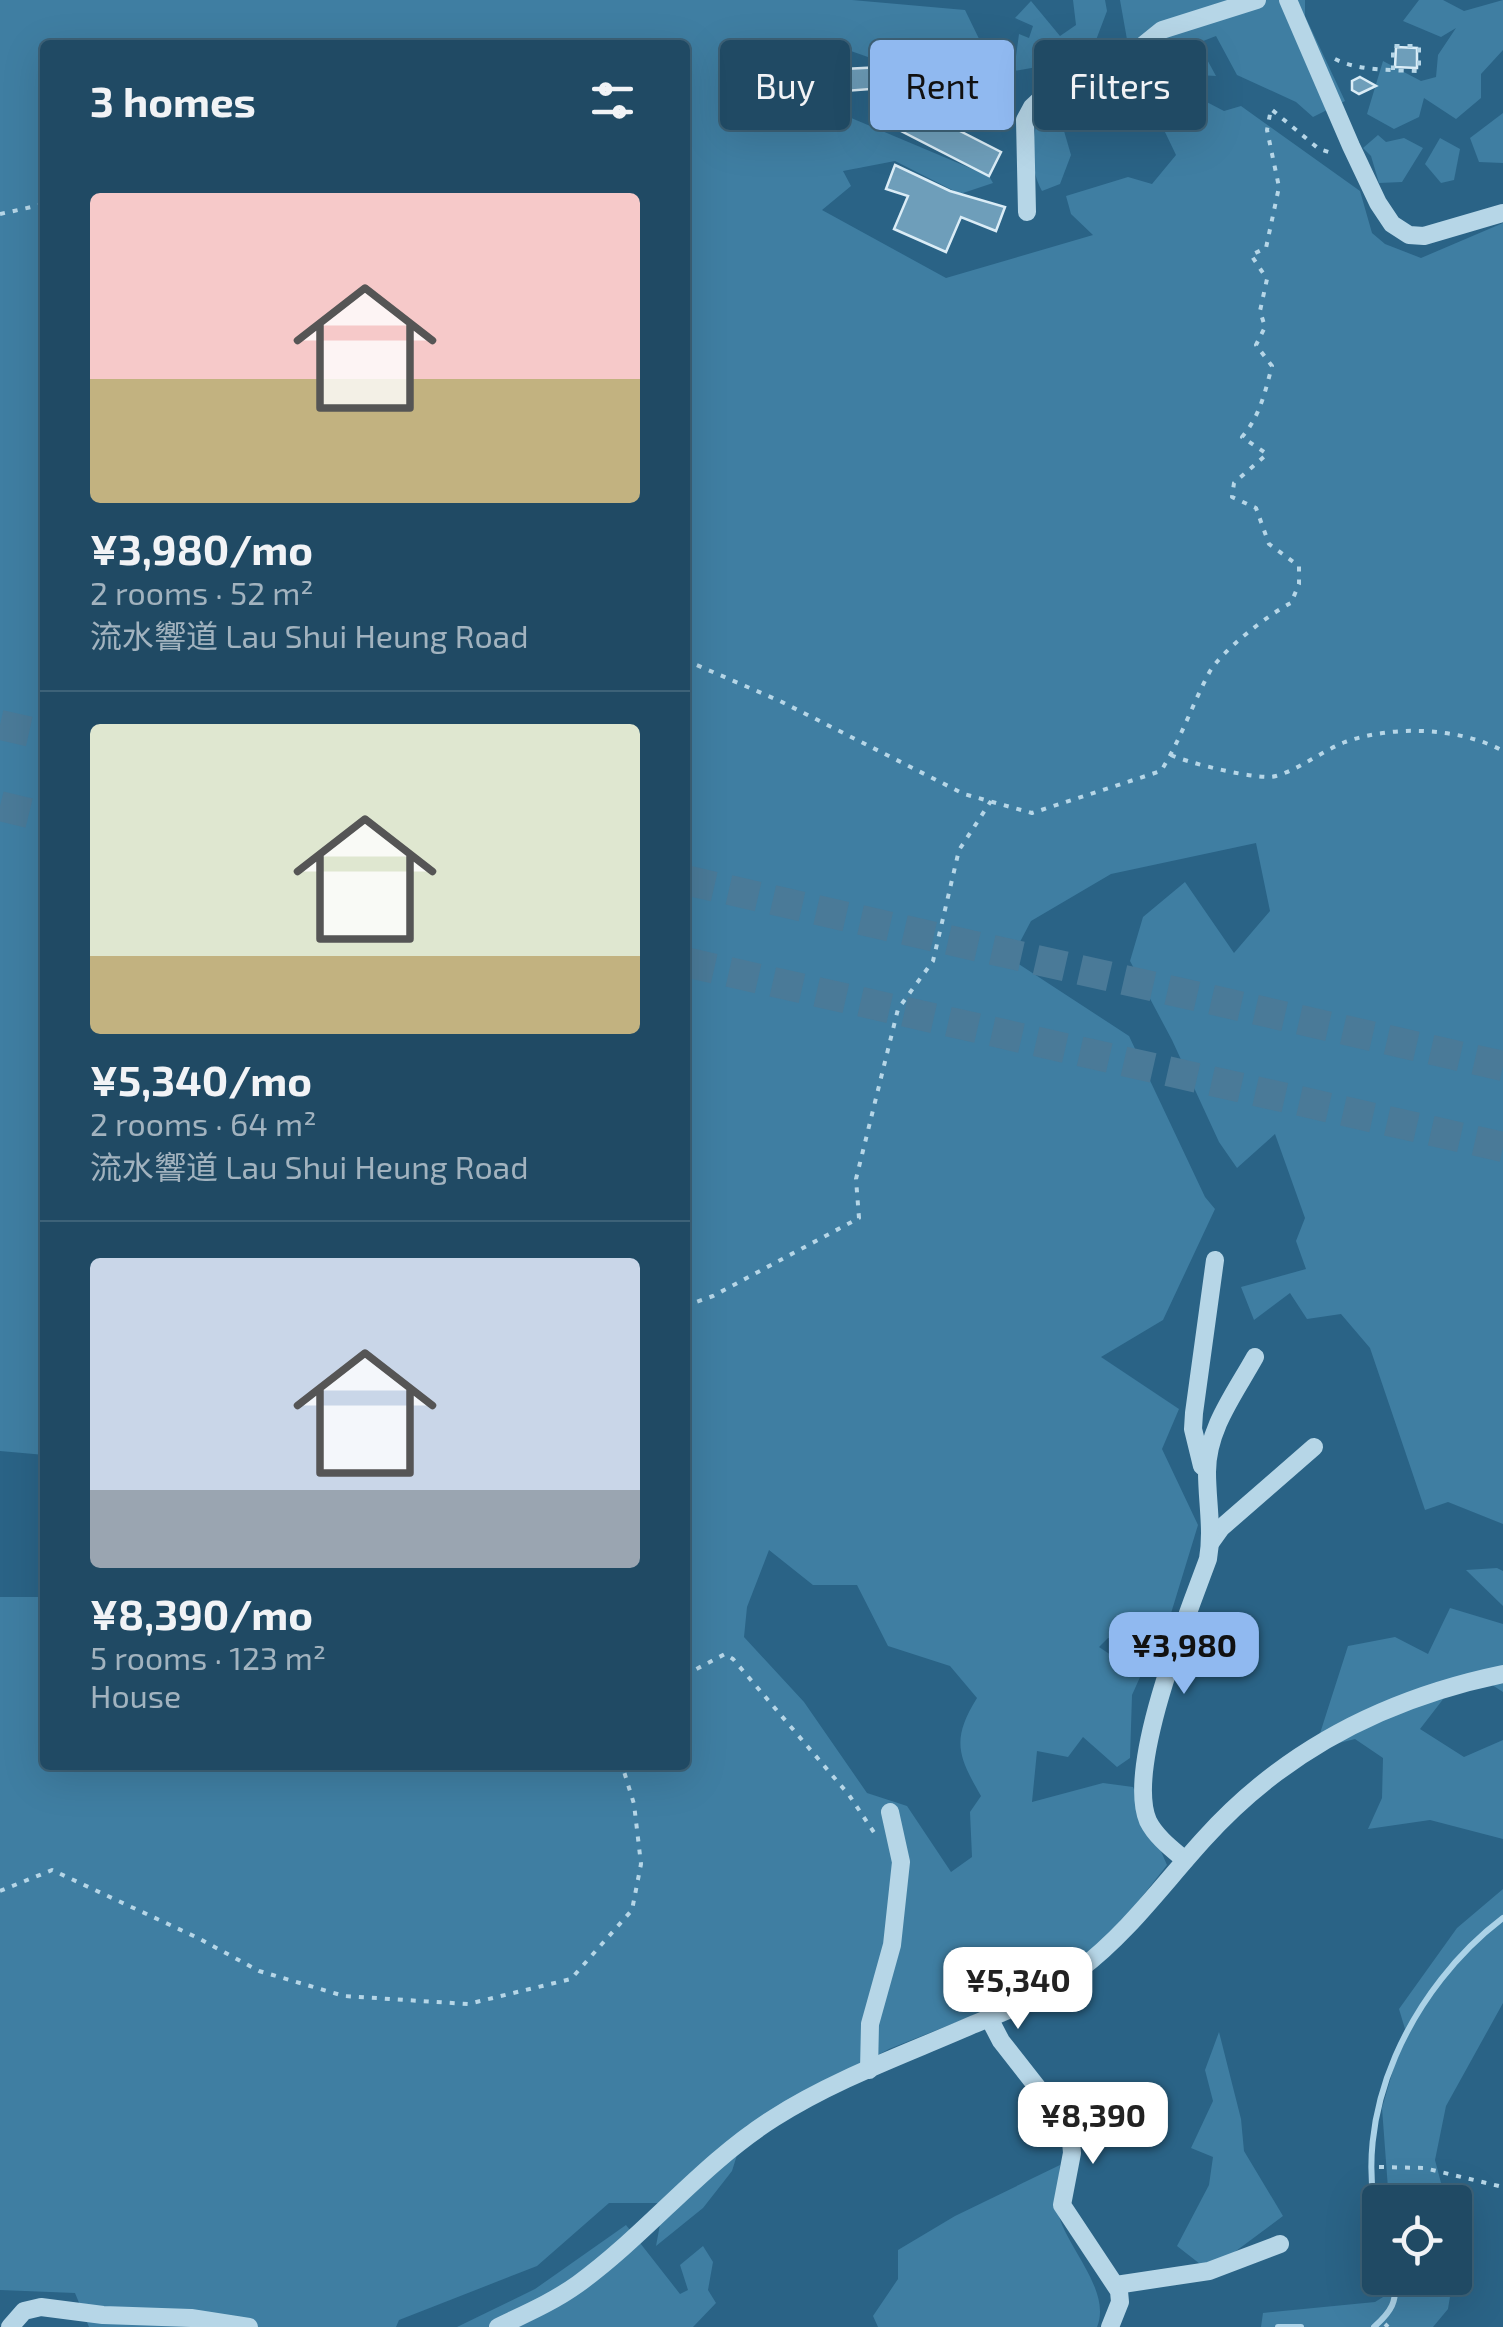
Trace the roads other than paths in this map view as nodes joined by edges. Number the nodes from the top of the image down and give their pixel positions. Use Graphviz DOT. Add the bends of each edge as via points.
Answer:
graph roads {
  1 [pos="1258,0"];
  2 [pos="1288,0"];
  3 [pos="1027,212"];
  4 [pos="1503,213"];
  5 [pos="1215,1260"];
  6 [pos="1256,1357"];
  7 [pos="1314,1447"];
  8 [pos="1208,1490"];
  9 [pos="1212,1542"];
  10 [pos="1503,1674"];
  11 [pos="890,1812"];
  12 [pos="1185,1860"];
  13 [pos="990,2018"];
  14 [pos="869,2070"];
  15 [pos="1280,2244"];
  16 [pos="1116,2285"];
  17 [pos="10,2327"];
  18 [pos="250,2327"];
  19 [pos="498,2327"];
  20 [pos="1110,2327"];
  1 -- 3 [label="street" via="1162,30 1110,72 1048,92 1025,120"];
  2 -- 4 [label="street" via="1350,146 1392,224 1432,235"];
  5 -- 8 [label="street" via="1193,1429"];
  6 -- 8 [label="street" via="1215,1429"];
  7 -- 9 [label="street"];
  8 -- 9 [label="street"];
  9 -- 12 [label="street" via="1162,1685 1144,1786 1149,1822"];
  10 -- 12 [label="street" via="1421,1696 1321,1741 1258,1786"];
  11 -- 14 [label="street" via="901,1862 892,1945 870,2024"];
  12 -- 13 [label="street" via="1094,1958"];
  13 -- 14 [label="street"];
  13 -- 16 [label="street" via="1066,2120 1073,2140 1062,2205"];
  14 -- 19 [label="street" via="760,2126 588,2277"];
  15 -- 16 [label="street" via="1210,2271"];
  16 -- 20 [label="street" via="1120,2302"];
  17 -- 18 [label="street" via="24,2311 40,2308"];
}
